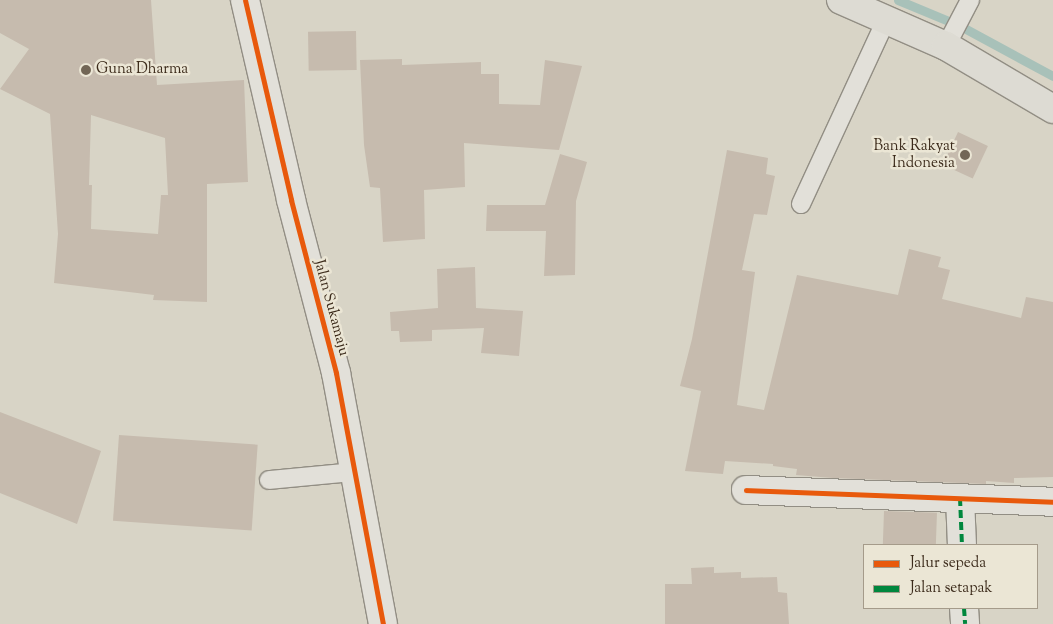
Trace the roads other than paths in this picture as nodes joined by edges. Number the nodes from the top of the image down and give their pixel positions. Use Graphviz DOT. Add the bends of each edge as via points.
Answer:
graph roads {
  1 [pos="245,0"];
  2 [pos="970,0"];
  3 [pos="852,2"];
  4 [pos="886,20"];
  5 [pos="946,46"];
  6 [pos="1053,109"];
  7 [pos="801,204"];
  8 [pos="354,472"];
  9 [pos="269,480"];
  10 [pos="746,490"];
  11 [pos="960,498"];
  12 [pos="1053,502"];
  13 [pos="962,544"];
  14 [pos="964,609"];
  15 [pos="383,624"];
  16 [pos="965,624"];
  1 -- 8 [label="street, Jalan Sukamaju" via="291,200 336,373"];
  2 -- 5 [label="lane"];
  3 -- 4 [label="highway"];
  4 -- 5 [label="highway"];
  4 -- 7 [label="lane"];
  5 -- 6 [label="highway"];
  8 -- 9 [label="lane"];
  8 -- 15 [label="street, Jalan Sukamaju"];
  10 -- 11 [label="street"];
  11 -- 12 [label="street"];
  11 -- 13 [label="street"];
  14 -- 16 [label="street"];
}
